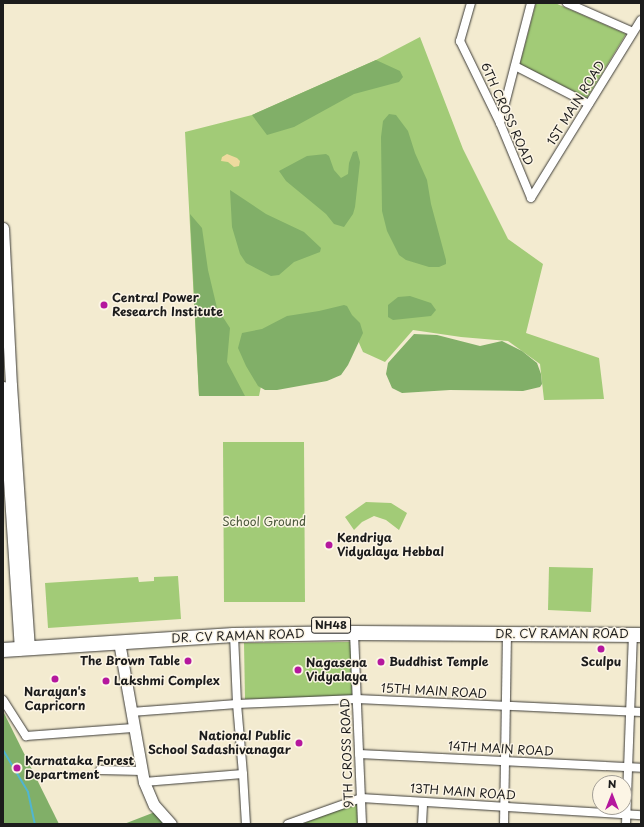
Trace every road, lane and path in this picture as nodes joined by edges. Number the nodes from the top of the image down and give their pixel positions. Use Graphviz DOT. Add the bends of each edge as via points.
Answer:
graph roads {
  1 [pos="471,3"];
  2 [pos="531,3"];
  3 [pos="567,3"];
  4 [pos="641,20"];
  5 [pos="633,32"];
  6 [pos="515,66"];
  7 [pos="589,104"];
  8 [pos="500,123"];
  9 [pos="531,198"];
  10 [pos="3,228"];
  11 [pos="3,387"];
  12 [pos="638,632"];
  13 [pos="354,633"];
  14 [pos="507,634"];
  15 [pos="234,635"];
  16 [pos="3,641"];
  17 [pos="24,644"];
  18 [pos="120,646"];
  19 [pos="3,650"];
  20 [pos="357,699"];
  21 [pos="3,700"];
  22 [pos="237,704"];
  23 [pos="506,706"];
  24 [pos="131,712"];
  25 [pos="631,712"];
  26 [pos="641,712"];
  27 [pos="133,728"];
  28 [pos="359,754"];
  29 [pos="505,761"];
  30 [pos="628,767"];
  31 [pos="641,768"];
  32 [pos="100,770"];
  33 [pos="243,774"];
  34 [pos="628,775"];
  35 [pos="143,776"];
  36 [pos="361,798"];
  37 [pos="423,802"];
  38 [pos="504,806"];
  39 [pos="592,812"];
  40 [pos="171,824"];
  41 [pos="246,824"];
  42 [pos="288,824"];
  43 [pos="362,824"];
  44 [pos="422,824"];
  45 [pos="504,824"];
  1 -- 8 [label="street, 6TH CROSS ROAD" via="460,41"];
  2 -- 6 [label="street"];
  3 -- 5 [label="street"];
  4 -- 5 [label="street, 1ST MAIN ROAD"];
  5 -- 7 [label="street, 1ST MAIN ROAD"];
  6 -- 7 [label="street"];
  6 -- 8 [label="street"];
  7 -- 9 [label="street, 1ST MAIN ROAD"];
  8 -- 9 [label="street, 6TH CROSS ROAD"];
  10 -- 17 [label="main road"];
  11 -- 17 [label="main road"];
  12 -- 14 [label="highway, DR. CV RAMAN ROAD / NH48"];
  12 -- 17 [label="highway, DR. CV RAMAN ROAD / NH48" via="474,624 341,625 233,628"];
  12 -- 25 [label="street"];
  13 -- 14 [label="highway, DR. CV RAMAN ROAD / NH48"];
  13 -- 15 [label="highway, DR. CV RAMAN ROAD / NH48"];
  13 -- 20 [label="street, 9TH CROSS ROAD"];
  14 -- 23 [label="street"];
  15 -- 18 [label="highway, DR. CV RAMAN ROAD / NH48"];
  15 -- 22 [label="street"];
  16 -- 17 [label="highway, DR. CV RAMAN ROAD / NH48"];
  17 -- 18 [label="highway, DR. CV RAMAN ROAD / NH48"];
  17 -- 19 [label="highway, DR. CV RAMAN ROAD / NH48"];
  18 -- 24 [label="main road"];
  20 -- 22 [label="street, 15TH MAIN ROAD"];
  20 -- 23 [label="street, 15TH MAIN ROAD"];
  20 -- 28 [label="street, 9TH CROSS ROAD"];
  21 -- 27 [label="street" via="26,736"];
  22 -- 24 [label="street, 15TH MAIN ROAD"];
  22 -- 33 [label="street"];
  23 -- 25 [label="street, 15TH MAIN ROAD"];
  23 -- 29 [label="street"];
  24 -- 27 [label="main road"];
  25 -- 26 [label="street, 15TH MAIN ROAD"];
  25 -- 30 [label="street"];
  27 -- 35 [label="main road"];
  28 -- 29 [label="street, 14TH MAIN ROAD"];
  28 -- 36 [label="street, 9TH CROSS ROAD"];
  29 -- 30 [label="street, 14TH MAIN ROAD"];
  29 -- 38 [label="street"];
  30 -- 31 [label="street, 14TH MAIN ROAD"];
  30 -- 34 [label="street"];
  32 -- 35 [label="street"];
  33 -- 35 [label="street"];
  33 -- 41 [label="street"];
  35 -- 40 [label="main road" via="154,805"];
  36 -- 37 [label="street, 13TH MAIN ROAD"];
  36 -- 42 [label="street, 13TH MAIN ROAD"];
  36 -- 43 [label="street, 9TH CROSS ROAD"];
  37 -- 38 [label="street, 13TH MAIN ROAD"];
  37 -- 44 [label="street"];
  38 -- 39 [label="street, 13TH MAIN ROAD"];
  38 -- 45 [label="street"];
}
